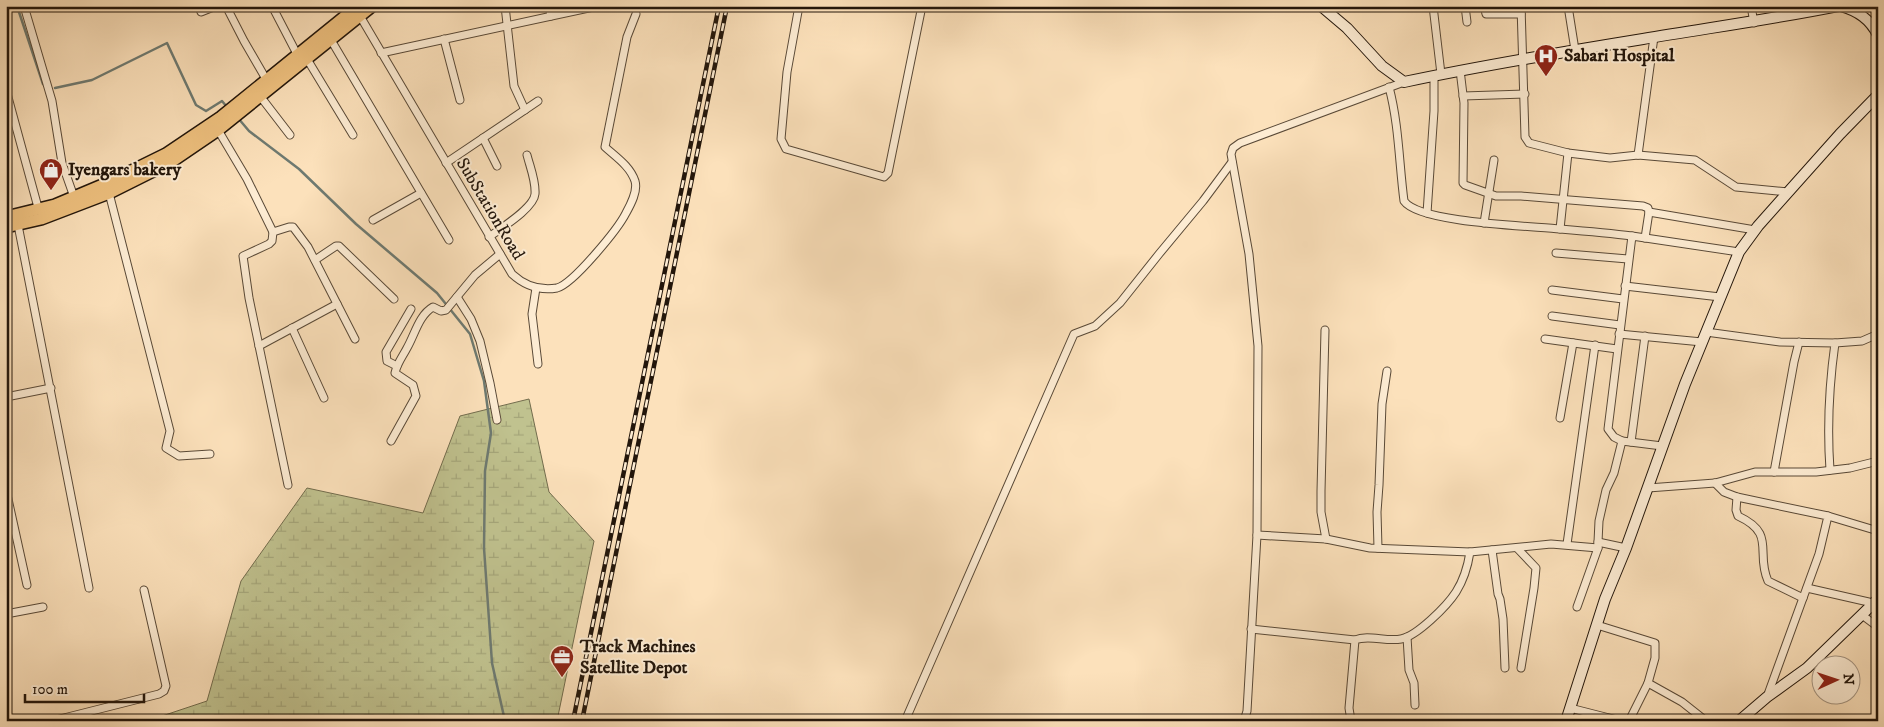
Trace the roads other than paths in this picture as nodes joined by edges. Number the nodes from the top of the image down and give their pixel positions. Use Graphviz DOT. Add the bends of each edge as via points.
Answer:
graph roads {
  1 [pos="24,6"];
  2 [pos="198,6"];
  3 [pos="216,6"];
  4 [pos="226,6"];
  5 [pos="272,6"];
  6 [pos="372,6"];
  7 [pos="505,6"];
  8 [pos="549,6"];
  9 [pos="598,6"];
  10 [pos="799,6"];
  11 [pos="922,6"];
  12 [pos="1321,6"];
  13 [pos="1433,6"];
  14 [pos="1465,6"];
  15 [pos="1484,6"];
  16 [pos="1568,6"];
  17 [pos="1751,6"];
  18 [pos="1840,6"];
  19 [pos="1521,10"];
  20 [pos="359,11"];
  21 [pos="636,14"];
  22 [pos="550,16"];
  23 [pos="1467,22"];
  24 [pos="1754,23"];
  25 [pos="508,25"];
  26 [pos="1878,35"];
  27 [pos="1654,37"];
  28 [pos="444,38"];
  29 [pos="331,40"];
  30 [pos="1575,50"];
  31 [pos="382,53"];
  32 [pos="302,56"];
  33 [pos="1523,59"];
  34 [pos="1460,70"];
  35 [pos="1438,75"];
  36 [pos="266,78"];
  37 [pos="1404,82"];
  38 [pos="1389,87"];
  39 [pos="6,90"];
  40 [pos="1525,94"];
  41 [pos="254,95"];
  42 [pos="1878,95"];
  43 [pos="1463,96"];
  44 [pos="460,100"];
  45 [pos="538,101"];
  46 [pos="525,110"];
  47 [pos="219,124"];
  48 [pos="290,135"];
  49 [pos="353,135"];
  50 [pos="484,138"];
  51 [pos="1568,153"];
  52 [pos="527,155"];
  53 [pos="1638,156"];
  54 [pos="1494,160"];
  55 [pos="1232,162"];
  56 [pos="446,163"];
  57 [pos="497,166"];
  58 [pos="1788,192"];
  59 [pos="109,193"];
  60 [pos="421,193"];
  61 [pos="1488,194"];
  62 [pos="74,197"];
  63 [pos="1563,200"];
  64 [pos="1649,212"];
  65 [pos="40,214"];
  66 [pos="1427,214"];
  67 [pos="6,217"];
  68 [pos="373,220"];
  69 [pos="1484,224"];
  70 [pos="18,225"];
  71 [pos="6,227"];
  72 [pos="1560,229"];
  73 [pos="1754,230"];
  74 [pos="273,232"];
  75 [pos="489,236"];
  76 [pos="1632,236"];
  77 [pos="1645,238"];
  78 [pos="449,240"];
  79 [pos="1739,252"];
  80 [pos="1556,253"];
  81 [pos="500,254"];
  82 [pos="1628,259"];
  83 [pos="315,260"];
  84 [pos="1625,286"];
  85 [pos="536,288"];
  86 [pos="1552,290"];
  87 [pos="1720,297"];
  88 [pos="394,299"];
  89 [pos="1623,299"];
  90 [pos="455,300"];
  91 [pos="337,304"];
  92 [pos="411,309"];
  93 [pos="1552,316"];
  94 [pos="1620,325"];
  95 [pos="292,328"];
  96 [pos="1325,330"];
  97 [pos="1620,334"];
  98 [pos="1878,334"];
  99 [pos="1645,336"];
  100 [pos="1704,337"];
  101 [pos="355,339"];
  102 [pos="1545,339"];
  103 [pos="1799,342"];
  104 [pos="1573,343"];
  105 [pos="1835,343"];
  106 [pos="1595,345"];
  107 [pos="259,346"];
  108 [pos="1618,348"];
  109 [pos="538,364"];
  110 [pos="397,366"];
  111 [pos="1386,370"];
  112 [pos="51,388"];
  113 [pos="6,397"];
  114 [pos="324,398"];
  115 [pos="1560,418"];
  116 [pos="497,420"];
  117 [pos="391,441"];
  118 [pos="1622,441"];
  119 [pos="1631,442"];
  120 [pos="1662,446"];
  121 [pos="210,454"];
  122 [pos="1878,462"];
  123 [pos="1830,470"];
  124 [pos="1774,472"];
  125 [pos="1715,483"];
  126 [pos="288,485"];
  127 [pos="1648,488"];
  128 [pos="6,490"];
  129 [pos="1737,497"];
  130 [pos="1828,516"];
  131 [pos="1878,531"];
  132 [pos="1257,535"];
  133 [pos="1326,540"];
  134 [pos="1567,544"];
  135 [pos="1598,545"];
  136 [pos="1378,548"];
  137 [pos="1517,548"];
  138 [pos="1626,548"];
  139 [pos="1492,550"];
  140 [pos="1470,552"];
  141 [pos="27,584"];
  142 [pos="89,588"];
  143 [pos="1807,588"];
  144 [pos="144,590"];
  145 [pos="1803,598"];
  146 [pos="1876,601"];
  147 [pos="42,607"];
  148 [pos="1577,607"];
  149 [pos="6,614"];
  150 [pos="1862,615"];
  151 [pos="1597,625"];
  152 [pos="1878,627"];
  153 [pos="1251,629"];
  154 [pos="1407,636"];
  155 [pos="1355,640"];
  156 [pos="1505,668"];
  157 [pos="1522,668"];
  158 [pos="1648,684"];
  159 [pos="1767,697"];
  160 [pos="1415,705"];
  161 [pos="1570,708"];
  162 [pos="6,716"];
  163 [pos="7,721"];
  164 [pos="52,721"];
  165 [pos="905,721"];
  166 [pos="1244,721"];
  167 [pos="1351,721"];
  168 [pos="1566,721"];
  169 [pos="1621,721"];
  170 [pos="1629,721"];
  171 [pos="1706,721"];
  172 [pos="1739,721"];
  1 -- 62 [label="street" via="52,101 62,164"];
  2 -- 3 [label="street" via="201,12"];
  4 -- 36 [label="street"];
  5 -- 32 [label="street"];
  6 -- 20 [label="main road"];
  7 -- 25 [label="street"];
  8 -- 22 [label="street"];
  9 -- 22 [label="street"];
  10 -- 11 [label="street" via="787,72 781,139 786,149 884,177 888,173"];
  12 -- 37 [label="street" via="1347,28 1382,66"];
  13 -- 35 [label="street"];
  14 -- 23 [label="street"];
  15 -- 19 [label="street" via="1486,14"];
  16 -- 30 [label="street"];
  17 -- 24 [label="street"];
  18 -- 24 [label="street"];
  18 -- 26 [label="street" via="1854,10 1866,19"];
  19 -- 33 [label="street"];
  20 -- 29 [label="main road"];
  20 -- 31 [label="street, SubStationRoad"];
  20 -- 32 [label="main road"];
  21 -- 85 [label="street" via="627,37 605,147 629,168 636,189 626,214 574,276 558,288"];
  22 -- 25 [label="street"];
  24 -- 27 [label="street"];
  25 -- 28 [label="street"];
  25 -- 46 [label="street" via="514,86"];
  27 -- 30 [label="street"];
  27 -- 53 [label="street"];
  28 -- 31 [label="street"];
  28 -- 44 [label="street"];
  29 -- 32 [label="main road"];
  29 -- 60 [label="street"];
  30 -- 33 [label="street"];
  31 -- 56 [label="street, SubStationRoad"];
  32 -- 36 [label="main road"];
  32 -- 41 [label="main road"];
  32 -- 49 [label="street"];
  33 -- 34 [label="street"];
  33 -- 40 [label="street"];
  34 -- 35 [label="street"];
  34 -- 43 [label="street"];
  35 -- 37 [label="street"];
  35 -- 66 [label="street"];
  36 -- 41 [label="main road"];
  37 -- 38 [label="street"];
  38 -- 55 [label="street" via="1240,143 1233,148"];
  38 -- 66 [label="street" via="1396,118 1404,201"];
  39 -- 65 [label="street"];
  40 -- 43 [label="street"];
  40 -- 51 [label="street" via="1527,141"];
  41 -- 47 [label="main road"];
  41 -- 48 [label="street"];
  42 -- 58 [label="street"];
  43 -- 61 [label="street" via="1463,183"];
  45 -- 46 [label="street"];
  46 -- 50 [label="street"];
  47 -- 59 [label="main road" via="171,162"];
  47 -- 62 [label="main road" via="166,154"];
  47 -- 74 [label="street"];
  50 -- 56 [label="street"];
  50 -- 57 [label="street"];
  51 -- 53 [label="street" via="1610,158"];
  51 -- 63 [label="street"];
  52 -- 75 [label="street" via="534,199 515,218"];
  53 -- 58 [label="street" via="1696,160 1736,187"];
  54 -- 61 [label="street"];
  55 -- 132 [label="street" via="1249,254 1258,346"];
  55 -- 165 [label="street" via="1120,303 1096,326 1074,334"];
  56 -- 75 [label="street, SubStationRoad"];
  58 -- 73 [label="street"];
  59 -- 65 [label="main road"];
  59 -- 121 [label="street" via="170,431 166,448 179,456"];
  60 -- 68 [label="street"];
  60 -- 78 [label="street"];
  61 -- 63 [label="street"];
  61 -- 69 [label="street"];
  62 -- 65 [label="main road"];
  63 -- 64 [label="street" via="1643,206"];
  63 -- 72 [label="street"];
  64 -- 73 [label="street"];
  64 -- 77 [label="street"];
  65 -- 67 [label="main road"];
  65 -- 70 [label="main road"];
  66 -- 69 [label="street"];
  69 -- 72 [label="street"];
  70 -- 71 [label="main road"];
  70 -- 112 [label="street"];
  72 -- 76 [label="street"];
  73 -- 79 [label="street"];
  74 -- 83 [label="street" via="292,228"];
  74 -- 107 [label="street" via="269,244 243,256"];
  75 -- 81 [label="street, SubStationRoad"];
  76 -- 77 [label="street"];
  76 -- 82 [label="street"];
  77 -- 79 [label="street"];
  79 -- 87 [label="street"];
  80 -- 82 [label="street"];
  81 -- 85 [label="street, SubStationRoad" via="512,274"];
  81 -- 90 [label="street" via="475,275"];
  82 -- 84 [label="street"];
  83 -- 88 [label="street" via="339,246"];
  83 -- 91 [label="street"];
  84 -- 87 [label="street"];
  84 -- 89 [label="street"];
  85 -- 109 [label="street" via="532,314"];
  86 -- 89 [label="street"];
  87 -- 100 [label="street"];
  89 -- 94 [label="street"];
  90 -- 110 [label="street" via="446,310 433,307 428,310"];
  90 -- 116 [label="street" via="471,319 480,341"];
  91 -- 95 [label="street"];
  91 -- 101 [label="street"];
  92 -- 110 [label="street" via="386,352 387,361"];
  93 -- 94 [label="street"];
  94 -- 97 [label="street"];
  95 -- 107 [label="street"];
  95 -- 114 [label="street"];
  96 -- 133 [label="street" via="1321,512"];
  97 -- 99 [label="street"];
  97 -- 108 [label="street"];
  98 -- 105 [label="street" via="1862,341"];
  99 -- 100 [label="street"];
  99 -- 119 [label="street"];
  100 -- 103 [label="street"];
  100 -- 120 [label="street"];
  102 -- 104 [label="street"];
  103 -- 105 [label="street"];
  103 -- 124 [label="street"];
  104 -- 106 [label="street"];
  104 -- 115 [label="street"];
  105 -- 123 [label="street" via="1828,392"];
  106 -- 108 [label="street"];
  106 -- 134 [label="street"];
  107 -- 126 [label="street"];
  108 -- 118 [label="street" via="1608,429"];
  110 -- 117 [label="street" via="395,373 413,385 416,396"];
  111 -- 136 [label="street" via="1377,512"];
  112 -- 113 [label="street"];
  112 -- 142 [label="street"];
  118 -- 119 [label="street"];
  118 -- 135 [label="street" via="1614,474 1606,490"];
  119 -- 120 [label="street"];
  120 -- 127 [label="street"];
  122 -- 123 [label="street"];
  123 -- 124 [label="street"];
  124 -- 125 [label="street" via="1744,473"];
  125 -- 127 [label="street"];
  125 -- 129 [label="street" via="1724,492"];
  127 -- 138 [label="street"];
  128 -- 141 [label="street"];
  129 -- 130 [label="street"];
  129 -- 145 [label="street" via="1738,516 1754,526 1763,538 1768,581"];
  130 -- 131 [label="street"];
  130 -- 143 [label="street"];
  132 -- 133 [label="street"];
  132 -- 153 [label="street"];
  133 -- 136 [label="street"];
  134 -- 135 [label="street"];
  134 -- 137 [label="street"];
  135 -- 138 [label="street"];
  135 -- 148 [label="street"];
  136 -- 140 [label="street"];
  137 -- 139 [label="street"];
  137 -- 157 [label="street" via="1536,568"];
  138 -- 151 [label="street"];
  139 -- 140 [label="street"];
  139 -- 156 [label="street" via="1504,619"];
  140 -- 154 [label="street" via="1457,590 1446,605"];
  143 -- 145 [label="street"];
  143 -- 146 [label="street"];
  144 -- 164 [label="street" via="166,686 164,691"];
  145 -- 159 [label="street"];
  146 -- 150 [label="street"];
  147 -- 149 [label="street"];
  150 -- 152 [label="street"];
  150 -- 159 [label="street" via="1807,668"];
  151 -- 158 [label="street" via="1655,643 1655,658"];
  151 -- 161 [label="street"];
  153 -- 155 [label="street"];
  153 -- 166 [label="street"];
  154 -- 155 [label="street" via="1400,640"];
  154 -- 160 [label="street"];
  155 -- 167 [label="street" via="1349,708"];
  158 -- 170 [label="street"];
  158 -- 171 [label="street" via="1682,702"];
  159 -- 172 [label="street"];
  161 -- 168 [label="street"];
  161 -- 169 [label="street"];
  162 -- 163 [label="street"];
}
